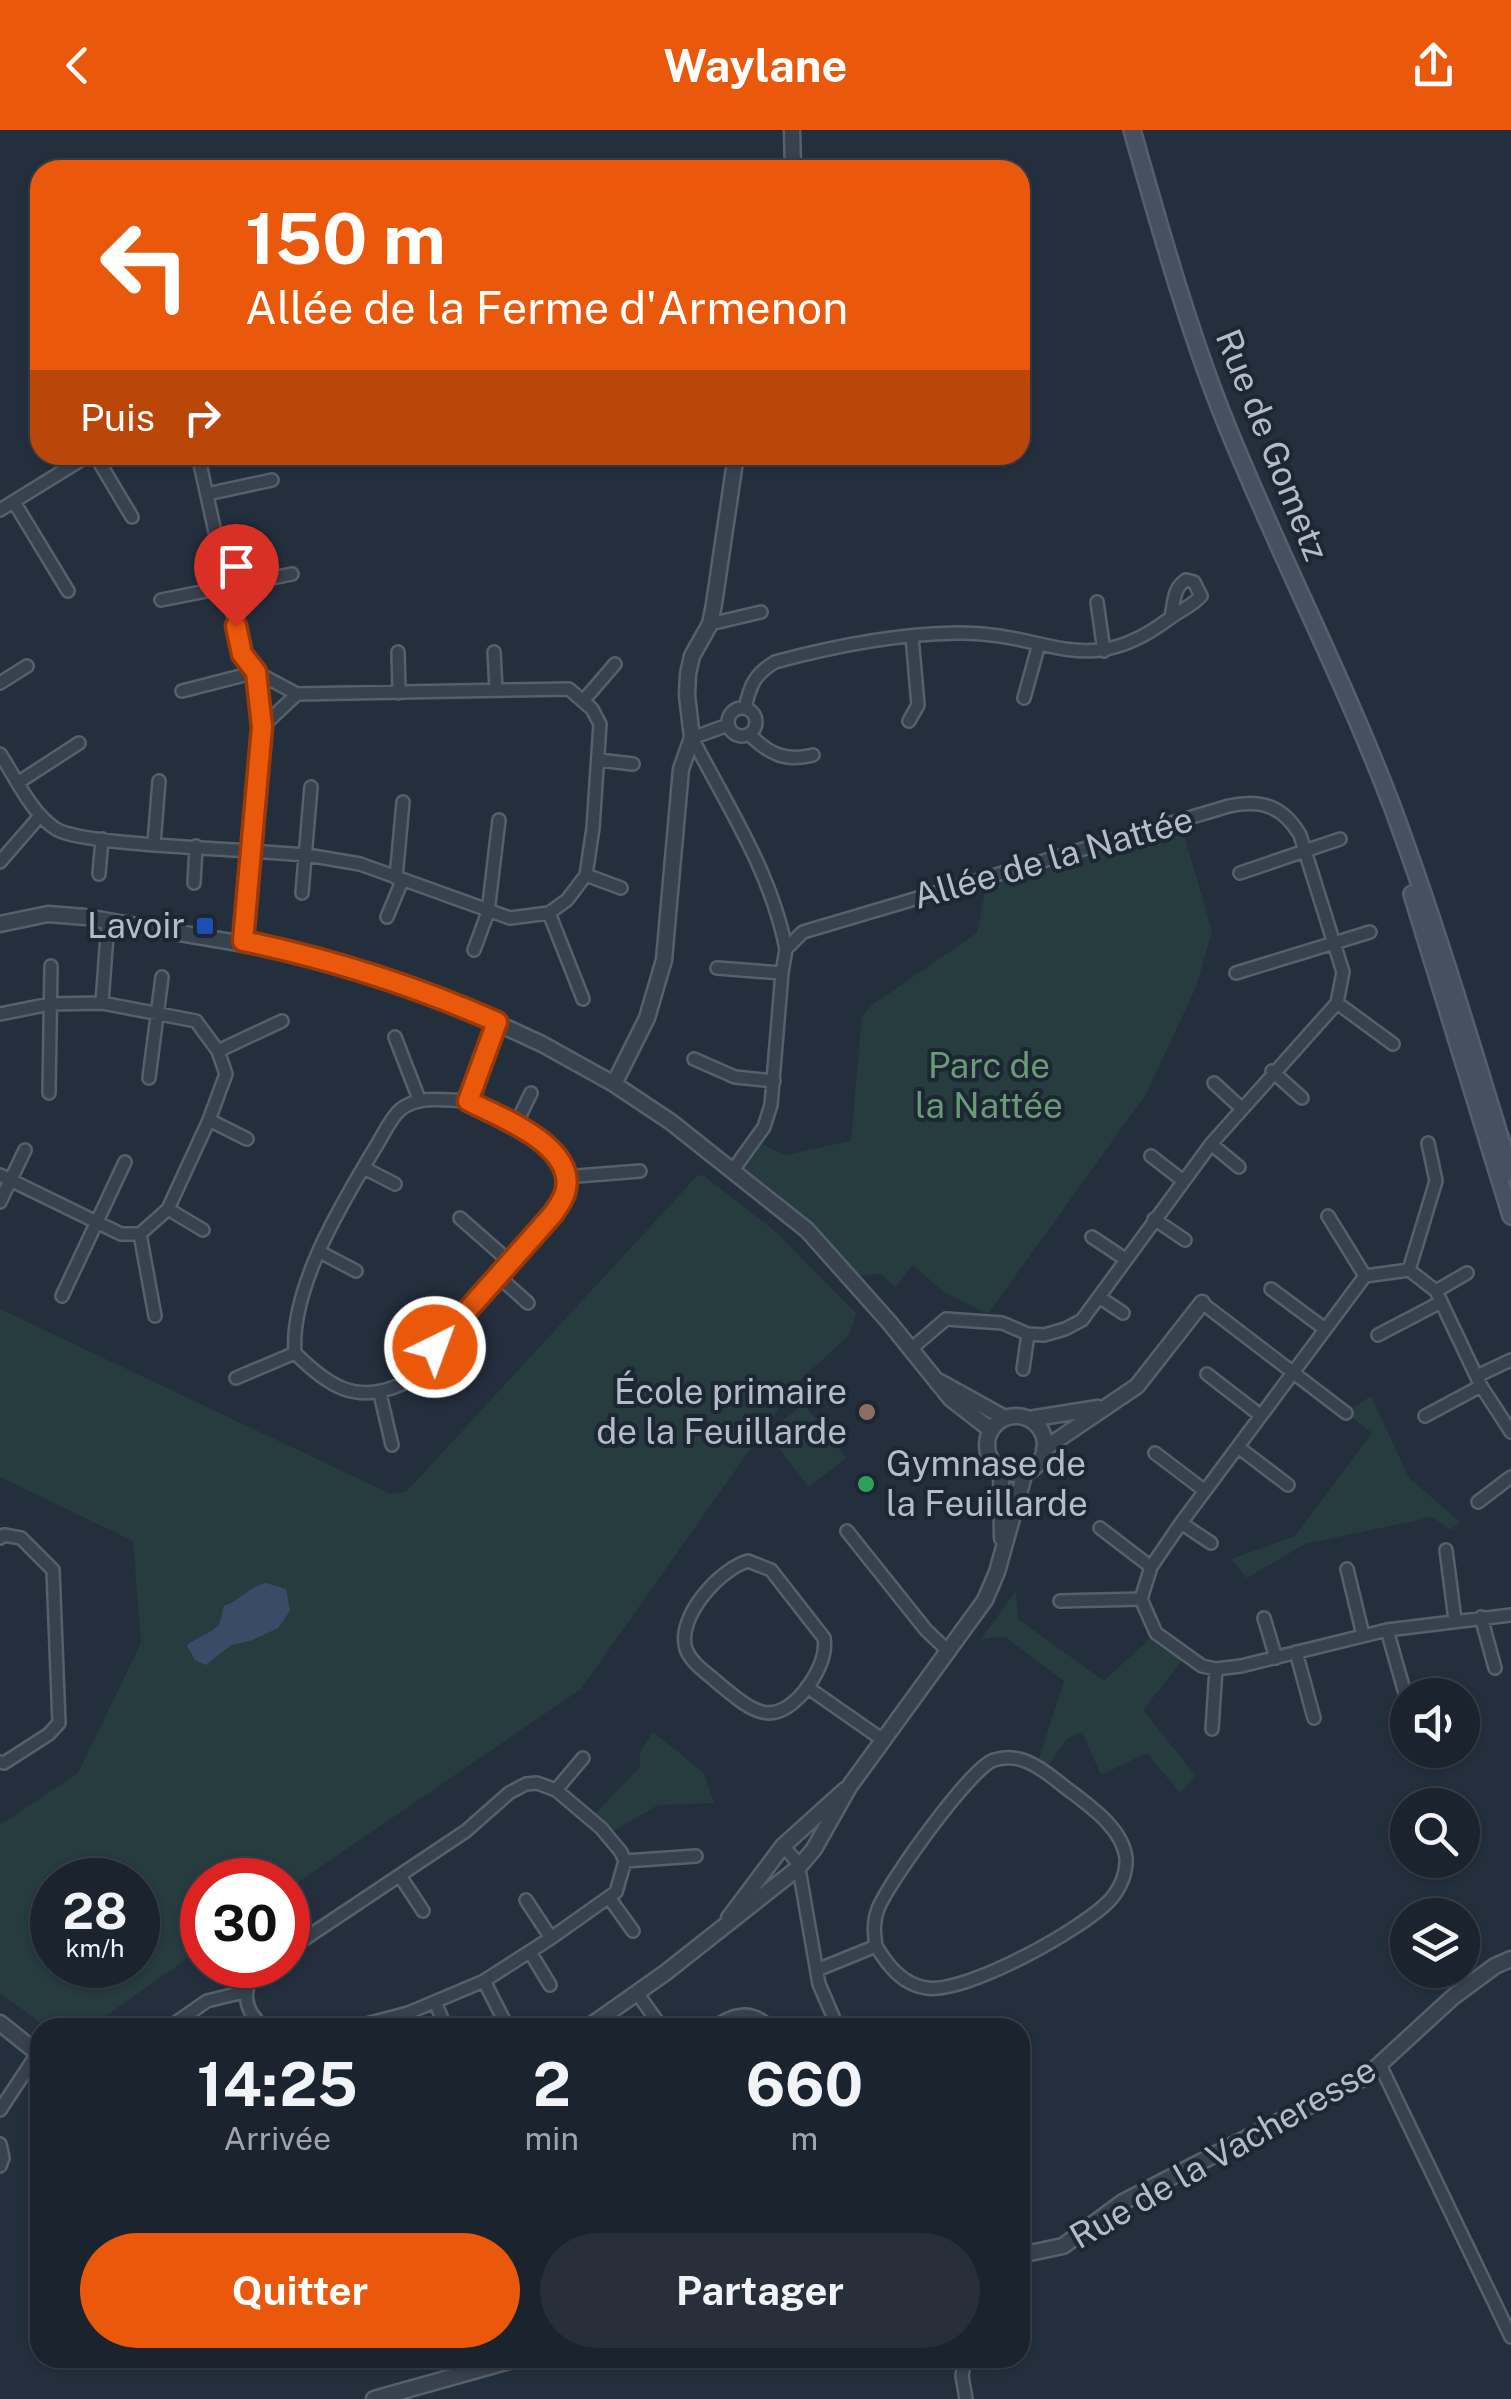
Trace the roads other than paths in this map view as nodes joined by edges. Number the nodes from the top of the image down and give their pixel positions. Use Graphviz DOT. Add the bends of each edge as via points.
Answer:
graph roads {
  1 [pos="792,130"];
  2 [pos="1132,130"];
  3 [pos="793,160"];
  4 [pos="65,465"];
  5 [pos="98,465"];
  6 [pos="200,465"];
  7 [pos="734,465"];
  8 [pos="272,480"];
  9 [pos="207,494"];
  10 [pos="14,502"];
  11 [pos="0,510"];
  12 [pos="132,517"];
  13 [pos="292,574"];
  14 [pos="228,586"];
  15 [pos="68,591"];
  16 [pos="162,600"];
  17 [pos="1097,602"];
  18 [pos="761,612"];
  19 [pos="1172,617"];
  20 [pos="710,624"];
  21 [pos="912,636"];
  22 [pos="1040,644"];
  23 [pos="1104,651"];
  24 [pos="398,652"];
  25 [pos="494,652"];
  26 [pos="615,664"];
  27 [pos="27,666"];
  28 [pos="256,672"];
  29 [pos="0,683"];
  30 [pos="496,690"];
  31 [pos="182,691"];
  32 [pos="399,693"];
  33 [pos="297,694"];
  34 [pos="1024,698"];
  35 [pos="584,700"];
  36 [pos="745,708"];
  37 [pos="909,721"];
  38 [pos="728,726"];
  39 [pos="262,727"];
  40 [pos="750,734"];
  41 [pos="692,738"];
  42 [pos="79,743"];
  43 [pos="0,754"];
  44 [pos="814,755"];
  45 [pos="599,760"];
  46 [pos="633,764"];
  47 [pos="159,781"];
  48 [pos="19,782"];
  49 [pos="312,787"];
  50 [pos="404,802"];
  51 [pos="40,816"];
  52 [pos="498,820"];
  53 [pos="102,840"];
  54 [pos="1340,840"];
  55 [pos="154,842"];
  56 [pos="196,846"];
  57 [pos="250,851"];
  58 [pos="1305,851"];
  59 [pos="307,855"];
  60 [pos="0,862"];
  61 [pos="1240,873"];
  62 [pos="99,874"];
  63 [pos="586,875"];
  64 [pos="399,879"];
  65 [pos="194,883"];
  66 [pos="620,888"];
  67 [pos="302,893"];
  68 [pos="488,912"];
  69 [pos="549,913"];
  70 [pos="387,918"];
  71 [pos="108,921"];
  72 [pos="0,924"];
  73 [pos="1370,932"];
  74 [pos="243,941"];
  75 [pos="1334,942"];
  76 [pos="786,949"];
  77 [pos="474,950"];
  78 [pos="51,966"];
  79 [pos="717,968"];
  80 [pos="782,973"];
  81 [pos="1236,973"];
  82 [pos="162,977"];
  83 [pos="583,998"];
  84 [pos="1336,1003"];
  85 [pos="50,1004"];
  86 [pos="102,1004"];
  87 [pos="0,1014"];
  88 [pos="156,1014"];
  89 [pos="282,1022"];
  90 [pos="497,1022"];
  91 [pos="395,1038"];
  92 [pos="1394,1044"];
  93 [pos="218,1051"];
  94 [pos="694,1059"];
  95 [pos="1272,1071"];
  96 [pos="149,1078"];
  97 [pos="774,1081"];
  98 [pos="614,1084"];
  99 [pos="1214,1084"];
  100 [pos="49,1094"];
  101 [pos="531,1094"];
  102 [pos="1302,1098"];
  103 [pos="419,1099"];
  104 [pos="468,1101"];
  105 [pos="1483,1104"];
  106 [pos="1240,1107"];
  107 [pos="209,1120"];
  108 [pos="515,1126"];
  109 [pos="247,1139"];
  110 [pos="1428,1142"];
  111 [pos="1210,1144"];
  112 [pos="26,1150"];
  113 [pos="1150,1156"];
  114 [pos="125,1162"];
  115 [pos="364,1168"];
  116 [pos="1239,1168"];
  117 [pos="733,1170"];
  118 [pos="640,1171"];
  119 [pos="1511,1173"];
  120 [pos="5,1177"];
  121 [pos="565,1177"];
  122 [pos="1182,1180"];
  123 [pos="395,1184"];
  124 [pos="0,1202"];
  125 [pos="168,1209"];
  126 [pos="1328,1216"];
  127 [pos="1511,1216"];
  128 [pos="460,1218"];
  129 [pos="1154,1219"];
  130 [pos="97,1223"];
  131 [pos="203,1230"];
  132 [pos="140,1234"];
  133 [pos="1092,1237"];
  134 [pos="1185,1240"];
  135 [pos="320,1252"];
  136 [pos="1125,1259"];
  137 [pos="510,1262"];
  138 [pos="356,1270"];
  139 [pos="1409,1270"];
  140 [pos="1467,1273"];
  141 [pos="498,1276"];
  142 [pos="1364,1276"];
  143 [pos="1271,1289"];
  144 [pos="62,1296"];
  145 [pos="1098,1297"];
  146 [pos="1438,1297"];
  147 [pos="528,1303"];
  148 [pos="1202,1303"];
  149 [pos="420,1310"];
  150 [pos="1123,1313"];
  151 [pos="155,1316"];
  152 [pos="1325,1328"];
  153 [pos="446,1334"];
  154 [pos="1028,1334"];
  155 [pos="1378,1335"];
  156 [pos="435,1347"];
  157 [pos="911,1349"];
  158 [pos="295,1353"];
  159 [pos="1511,1360"];
  160 [pos="1023,1369"];
  161 [pos="1291,1372"];
  162 [pos="463,1373"];
  163 [pos="1208,1374"];
  164 [pos="236,1378"];
  165 [pos="1479,1381"];
  166 [pos="938,1382"];
  167 [pos="380,1394"];
  168 [pos="1104,1407"];
  169 [pos="1346,1413"];
  170 [pos="1260,1414"];
  171 [pos="1425,1416"];
  172 [pos="1005,1418"];
  173 [pos="1029,1419"];
  174 [pos="991,1430"];
  175 [pos="1511,1432"];
  176 [pos="392,1445"];
  177 [pos="1238,1447"];
  178 [pos="1044,1449"];
  179 [pos="1155,1453"];
  180 [pos="1001,1469"];
  181 [pos="1024,1472"];
  182 [pos="1511,1477"];
  183 [pos="1288,1485"];
  184 [pos="1205,1491"];
  185 [pos="1478,1502"];
  186 [pos="1182,1522"];
  187 [pos="1100,1528"];
  188 [pos="847,1531"];
  189 [pos="0,1538"];
  190 [pos="1210,1543"];
  191 [pos="1446,1550"];
  192 [pos="1002,1555"];
  193 [pos="1151,1567"];
  194 [pos="1347,1568"];
  195 [pos="1141,1600"];
  196 [pos="1060,1601"];
  197 [pos="1511,1615"];
  198 [pos="1480,1617"];
  199 [pos="1264,1618"];
  200 [pos="1455,1620"];
  201 [pos="1387,1630"];
  202 [pos="1363,1636"];
  203 [pos="948,1652"];
  204 [pos="1296,1652"];
  205 [pos="1276,1658"];
  206 [pos="1495,1668"];
  207 [pos="1216,1669"];
  208 [pos="1401,1678"];
  209 [pos="807,1687"];
  210 [pos="1314,1718"];
  211 [pos="1212,1730"];
  212 [pos="883,1740"];
  213 [pos="583,1758"];
  214 [pos="0,1762"];
  215 [pos="849,1787"];
  216 [pos="556,1790"];
  217 [pos="783,1846"];
  218 [pos="696,1856"];
  219 [pos="625,1861"];
  220 [pos="798,1868"];
  221 [pos="400,1876"];
  222 [pos="777,1886"];
  223 [pos="802,1898"];
  224 [pos="610,1899"];
  225 [pos="526,1900"];
  226 [pos="423,1912"];
  227 [pos="722,1926"];
  228 [pos="633,1931"];
  229 [pos="310,1935"];
  230 [pos="552,1938"];
  231 [pos="876,1946"];
  232 [pos="530,1952"];
  233 [pos="1511,1959"];
  234 [pos="816,1970"];
  235 [pos="484,1981"];
  236 [pos="550,1985"];
  237 [pos="245,1988"];
  238 [pos="244,1992"];
  239 [pos="636,1993"];
  240 [pos="435,2002"];
  241 [pos="183,2018"];
  242 [pos="256,2018"];
  243 [pos="390,2018"];
  244 [pos="442,2018"];
  245 [pos="503,2018"];
  246 [pos="601,2018"];
  247 [pos="655,2018"];
  248 [pos="726,2018"];
  249 [pos="761,2018"];
  250 [pos="833,2018"];
  251 [pos="0,2023"];
  252 [pos="30,2047"];
  253 [pos="1380,2064"];
  254 [pos="30,2067"];
  255 [pos="0,2110"];
  256 [pos="0,2144"];
  257 [pos="0,2166"];
  258 [pos="1030,2253"];
  259 [pos="1511,2337"];
  260 [pos="484,2368"];
  261 [pos="963,2368"];
  262 [pos="374,2399"];
  263 [pos="966,2399"];
  1 -- 3 [label="street"];
  2 -- 105 [label="main road, Rue de Gometz" via="1220,408 1390,802 1436,932"];
  4 -- 10 [label="street"];
  5 -- 12 [label="street"];
  6 -- 9 [label="street"];
  7 -- 20 [label="street"];
  8 -- 9 [label="street"];
  9 -- 14 [label="street"];
  10 -- 11 [label="street"];
  10 -- 15 [label="street"];
  13 -- 14 [label="street"];
  14 -- 16 [label="street"];
  14 -- 28 [label="street" via="242,654"];
  17 -- 23 [label="street"];
  18 -- 20 [label="street"];
  19 -- 23 [label="street"];
  20 -- 41 [label="street" via="688,674"];
  21 -- 22 [label="street" via="998,635"];
  21 -- 36 [label="street" via="775,662 759,671"];
  21 -- 37 [label="street" via="918,705"];
  22 -- 23 [label="street"];
  22 -- 34 [label="street"];
  24 -- 32 [label="street"];
  25 -- 30 [label="street"];
  26 -- 35 [label="street"];
  27 -- 29 [label="street"];
  28 -- 31 [label="street"];
  28 -- 33 [label="street"];
  28 -- 39 [label="street"];
  30 -- 32 [label="street"];
  30 -- 35 [label="street" via="569,689"];
  32 -- 33 [label="street"];
  33 -- 39 [label="street"];
  35 -- 45 [label="street" via="600,724"];
  36 -- 38 [label="street" via="732,712"];
  36 -- 40 [label="street" via="756,717"];
  38 -- 40 [label="street" via="737,735"];
  38 -- 41 [label="street"];
  39 -- 57 [label="street"];
  40 -- 44 [label="street" via="778,756"];
  41 -- 76 [label="street" via="754,852 778,908"];
  41 -- 98 [label="street" via="681,769 664,960 647,1018"];
  42 -- 48 [label="street"];
  43 -- 48 [label="street"];
  45 -- 46 [label="street"];
  45 -- 63 [label="street"];
  47 -- 55 [label="street"];
  48 -- 51 [label="street"];
  49 -- 59 [label="street"];
  50 -- 64 [label="street"];
  51 -- 53 [label="street" via="58,831"];
  51 -- 60 [label="street"];
  52 -- 68 [label="street"];
  53 -- 55 [label="street"];
  53 -- 62 [label="street"];
  54 -- 58 [label="street"];
  55 -- 56 [label="street"];
  56 -- 57 [label="street"];
  56 -- 65 [label="street"];
  57 -- 59 [label="street"];
  57 -- 74 [label="street"];
  58 -- 61 [label="street"];
  58 -- 75 [label="street, Allée de la Nattée"];
  58 -- 76 [label="street, Allée de la Nattée" via="1291,820 1264,803 1248,802 817,927"];
  59 -- 64 [label="street"];
  59 -- 67 [label="street"];
  63 -- 66 [label="street"];
  63 -- 69 [label="street"];
  64 -- 68 [label="street"];
  64 -- 70 [label="street"];
  68 -- 69 [label="street" via="510,918"];
  68 -- 77 [label="street"];
  69 -- 83 [label="street"];
  71 -- 72 [label="street" via="48,914"];
  71 -- 74 [label="street"];
  71 -- 86 [label="street"];
  73 -- 75 [label="street"];
  74 -- 90 [label="street" via="409,986"];
  75 -- 81 [label="street"];
  75 -- 84 [label="street, Allée de la Nattée" via="1343,972"];
  76 -- 80 [label="street"];
  78 -- 85 [label="street"];
  79 -- 80 [label="street"];
  80 -- 97 [label="street"];
  82 -- 88 [label="street"];
  84 -- 92 [label="street"];
  84 -- 95 [label="street"];
  85 -- 86 [label="street"];
  85 -- 87 [label="street"];
  85 -- 100 [label="street"];
  86 -- 88 [label="street"];
  88 -- 93 [label="street" via="196,1021"];
  88 -- 96 [label="street"];
  89 -- 93 [label="street"];
  90 -- 98 [label="street"];
  90 -- 104 [label="street"];
  91 -- 103 [label="street"];
  93 -- 107 [label="street" via="226,1074"];
  94 -- 97 [label="street" via="735,1077"];
  95 -- 102 [label="street"];
  95 -- 106 [label="street"];
  97 -- 117 [label="street" via="764,1126"];
  98 -- 117 [label="street"];
  99 -- 106 [label="street"];
  101 -- 108 [label="street"];
  103 -- 104 [label="street"];
  103 -- 115 [label="street" via="398,1111"];
  104 -- 108 [label="street"];
  105 -- 119 [label="main road, Rue de Gometz"];
  105 -- 127 [label="main road, Rue de Gometz"];
  106 -- 111 [label="street"];
  107 -- 109 [label="street"];
  107 -- 125 [label="street"];
  108 -- 121 [label="street" via="562,1161"];
  110 -- 139 [label="street" via="1436,1181"];
  111 -- 116 [label="street"];
  111 -- 122 [label="street"];
  112 -- 120 [label="street"];
  113 -- 122 [label="street"];
  114 -- 130 [label="street"];
  115 -- 123 [label="street"];
  115 -- 135 [label="street"];
  117 -- 157 [label="street" via="808,1230"];
  118 -- 121 [label="street"];
  120 -- 124 [label="street"];
  120 -- 130 [label="street"];
  121 -- 137 [label="street" via="566,1192 553,1214"];
  122 -- 129 [label="street"];
  125 -- 131 [label="street"];
  125 -- 132 [label="street"];
  126 -- 142 [label="street"];
  128 -- 137 [label="street"];
  129 -- 134 [label="street"];
  129 -- 136 [label="street"];
  130 -- 132 [label="street"];
  130 -- 144 [label="street"];
  132 -- 151 [label="street"];
  133 -- 136 [label="street"];
  135 -- 138 [label="street"];
  135 -- 158 [label="street" via="293,1328"];
  136 -- 145 [label="street"];
  137 -- 141 [label="street"];
  139 -- 142 [label="street"];
  139 -- 146 [label="street"];
  140 -- 146 [label="street"];
  141 -- 147 [label="street"];
  141 -- 153 [label="street"];
  142 -- 152 [label="street"];
  143 -- 152 [label="street"];
  145 -- 150 [label="street"];
  145 -- 154 [label="street" via="1066,1329"];
  146 -- 155 [label="street"];
  146 -- 165 [label="street"];
  148 -- 161 [label="street"];
  148 -- 168 [label="street" via="1137,1386"];
  149 -- 153 [label="street"];
  152 -- 161 [label="street"];
  153 -- 156 [label="street"];
  154 -- 157 [label="street" via="1002,1323 946,1319"];
  154 -- 160 [label="street"];
  156 -- 162 [label="street"];
  156 -- 167 [label="street" via="402,1384"];
  157 -- 166 [label="street"];
  158 -- 164 [label="street"];
  158 -- 167 [label="street" via="330,1381 357,1394"];
  159 -- 165 [label="street"];
  161 -- 169 [label="street"];
  161 -- 170 [label="street"];
  163 -- 170 [label="street"];
  165 -- 171 [label="street"];
  165 -- 175 [label="street"];
  166 -- 172 [label="street"];
  166 -- 174 [label="street"];
  167 -- 176 [label="street"];
  168 -- 173 [label="street"];
  168 -- 178 [label="street"];
  170 -- 177 [label="street"];
  172 -- 173 [label="street"];
  172 -- 174 [label="street"];
  173 -- 178 [label="street" via="1042,1432"];
  174 -- 180 [label="street" via="990,1456"];
  177 -- 183 [label="street"];
  177 -- 184 [label="street"];
  178 -- 181 [label="street"];
  179 -- 184 [label="street"];
  180 -- 181 [label="street"];
  180 -- 192 [label="street"];
  181 -- 192 [label="street"];
  182 -- 185 [label="street"];
  184 -- 186 [label="street"];
  186 -- 190 [label="street"];
  186 -- 193 [label="street"];
  187 -- 193 [label="street"];
  188 -- 203 [label="street"];
  189 -- 214 [label="street" via="20,1538 54,1570 59,1723"];
  191 -- 200 [label="street"];
  192 -- 203 [label="street" via="985,1600"];
  193 -- 195 [label="street"];
  194 -- 202 [label="street"];
  195 -- 196 [label="street"];
  195 -- 207 [label="street" via="1156,1633"];
  197 -- 198 [label="street"];
  198 -- 200 [label="street"];
  198 -- 206 [label="street"];
  199 -- 205 [label="street"];
  200 -- 201 [label="street"];
  201 -- 202 [label="street"];
  201 -- 208 [label="street"];
  202 -- 204 [label="street"];
  203 -- 212 [label="street"];
  204 -- 205 [label="street"];
  204 -- 210 [label="street"];
  205 -- 207 [label="street"];
  207 -- 211 [label="street"];
  209 -- 209 [label="street" via="779,1712 762,1713 691,1658 686,1627 722,1572 748,1561 772,1570 819,1628 826,1649"];
  209 -- 212 [label="street"];
  212 -- 215 [label="street"];
  213 -- 216 [label="street"];
  215 -- 217 [label="street"];
  215 -- 220 [label="street"];
  216 -- 219 [label="street" via="600,1828"];
  216 -- 221 [label="street" via="537,1783 517,1787"];
  217 -- 220 [label="street"];
  217 -- 227 [label="street"];
  218 -- 219 [label="street"];
  219 -- 224 [label="street"];
  220 -- 222 [label="street"];
  220 -- 223 [label="street"];
  221 -- 226 [label="street"];
  221 -- 229 [label="street"];
  222 -- 223 [label="street"];
  222 -- 227 [label="street"];
  223 -- 234 [label="street"];
  224 -- 228 [label="street"];
  224 -- 230 [label="street"];
  225 -- 230 [label="street"];
  227 -- 239 [label="street"];
  230 -- 232 [label="street"];
  231 -- 231 [label="street" via="874,1919 887,1892 966,1780 991,1760 1038,1765 1122,1842 1125,1872 1103,1906 973,1980 947,1988 918,1986 900,1976"];
  231 -- 234 [label="street"];
  232 -- 235 [label="street"];
  232 -- 236 [label="street"];
  233 -- 253 [label="street, Rue de la Vacheresse" via="1453,1997"];
  234 -- 250 [label="street"];
  235 -- 240 [label="street"];
  235 -- 245 [label="street"];
  237 -- 238 [label="street"];
  238 -- 241 [label="street" via="207,2001"];
  238 -- 242 [label="street"];
  239 -- 246 [label="street"];
  239 -- 247 [label="street"];
  240 -- 243 [label="street"];
  240 -- 244 [label="street"];
  248 -- 249 [label="street"];
  251 -- 252 [label="street"];
  253 -- 258 [label="street, Rue de la Vacheresse" via="1336,2094 1123,2202 1063,2246"];
  253 -- 259 [label="street"];
  254 -- 255 [label="street"];
  256 -- 257 [label="street"];
  260 -- 262 [label="street"];
  261 -- 263 [label="street"];
}
